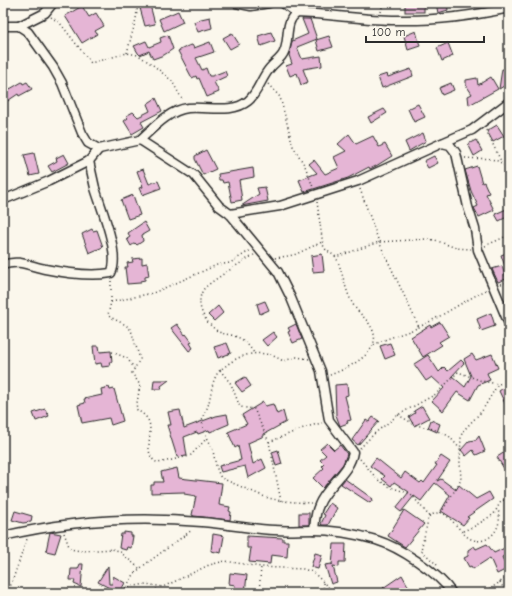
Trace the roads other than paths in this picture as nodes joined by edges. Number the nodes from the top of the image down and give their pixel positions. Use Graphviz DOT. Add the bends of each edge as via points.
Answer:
graph roads {
  1 [pos="53,3"];
  2 [pos="236,3"];
  3 [pos="269,3"];
  4 [pos="283,3"];
  5 [pos="509,8"];
  6 [pos="297,13"];
  7 [pos="3,26"];
  8 [pos="19,26"];
  9 [pos="509,102"];
  10 [pos="140,140"];
  11 [pos="442,143"];
  12 [pos="99,149"];
  13 [pos="90,161"];
  14 [pos="3,200"];
  15 [pos="230,214"];
  16 [pos="3,265"];
  17 [pos="509,324"];
  18 [pos="314,530"];
  19 [pos="3,536"];
  20 [pos="452,593"];
  1 -- 8 [label="street" via="45,13"];
  2 -- 3 [label="street" via="251,6"];
  4 -- 6 [label="street"];
  5 -- 6 [label="street" via="428,20 380,20"];
  6 -- 10 [label="street" via="292,16 289,23 284,52 242,106 187,108 177,111 161,120"];
  7 -- 8 [label="street"];
  8 -- 12 [label="street" via="28,32 53,67 82,133 88,143"];
  9 -- 11 [label="street" via="472,130"];
  10 -- 12 [label="street"];
  10 -- 15 [label="street" via="194,175 219,206"];
  11 -- 15 [label="street" via="358,181 280,206"];
  11 -- 17 [label="street" via="450,145 456,154 478,250"];
  12 -- 13 [label="street"];
  13 -- 14 [label="street"];
  13 -- 16 [label="street" via="95,188 113,246 111,273 73,273 22,262"];
  15 -- 18 [label="street" via="278,272 323,377 329,420 354,453 349,464 319,503"];
  18 -- 19 [label="street" via="274,530 201,522 144,520 77,523"];
  18 -- 20 [label="street" via="377,540 396,549 430,572"];
}
